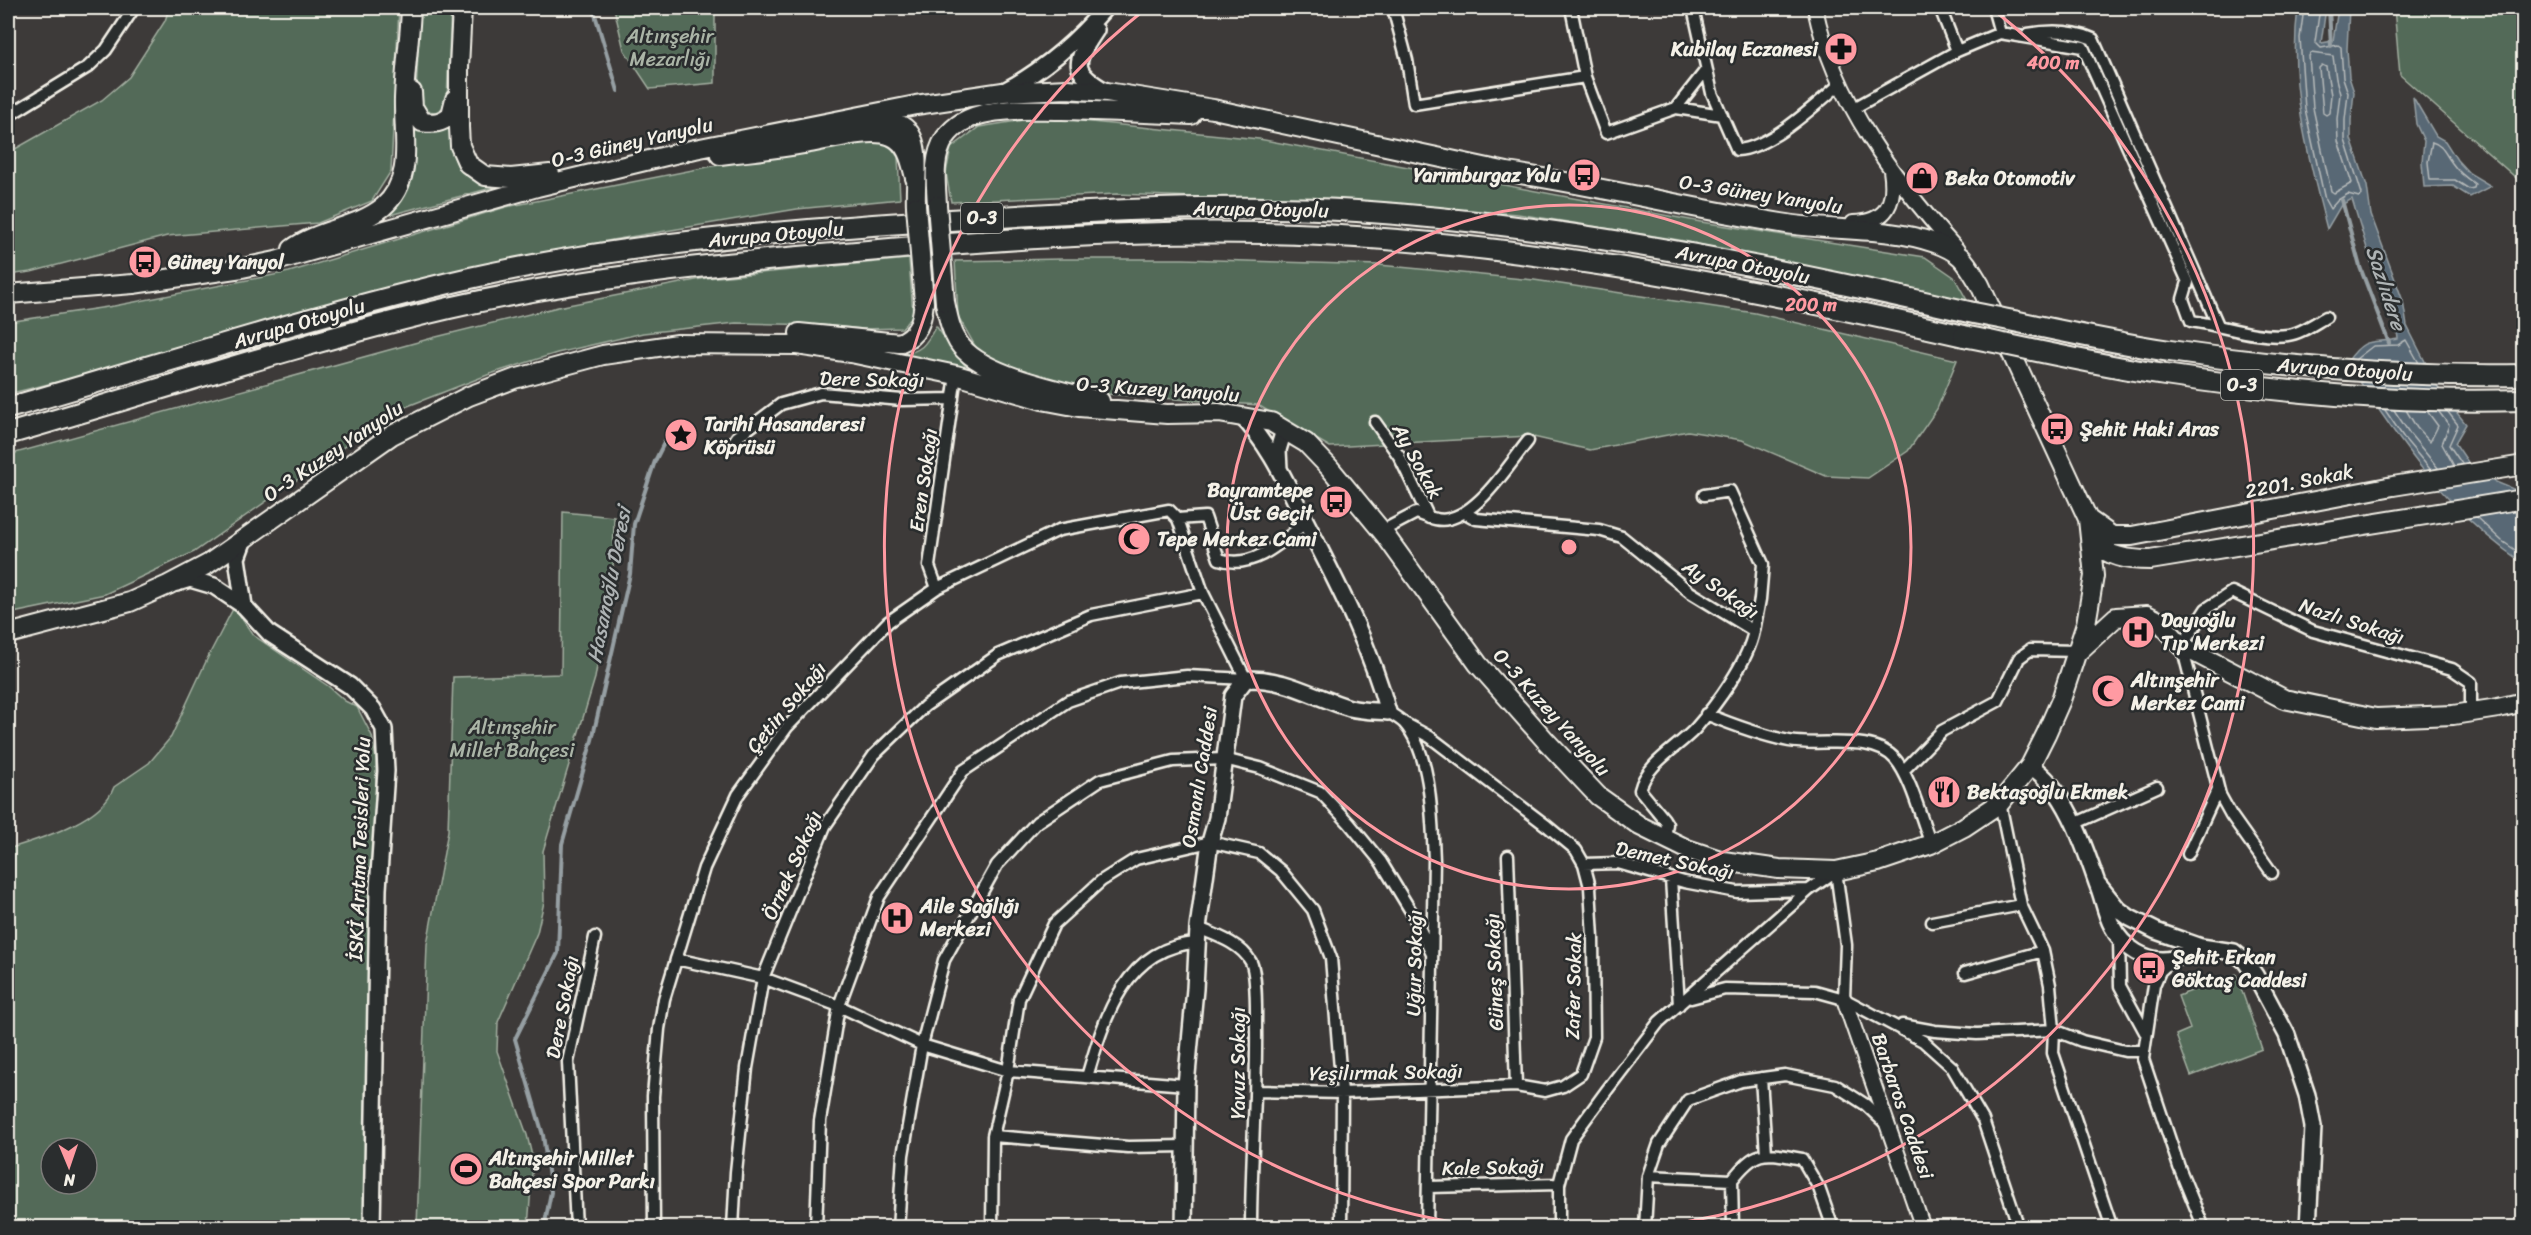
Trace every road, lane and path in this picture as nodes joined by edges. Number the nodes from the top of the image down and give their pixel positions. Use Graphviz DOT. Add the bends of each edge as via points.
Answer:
graph roads {
  1 [pos="134,8"];
  2 [pos="462,8"];
  3 [pos="1106,8"];
  4 [pos="1393,8"];
  5 [pos="1571,8"];
  6 [pos="1693,8"];
  7 [pos="1815,8"];
  8 [pos="1940,8"];
  9 [pos="1993,8"];
  10 [pos="411,12"];
  11 [pos="2000,33"];
  12 [pos="2022,35"];
  13 [pos="1957,51"];
  14 [pos="459,67"];
  15 [pos="1706,70"];
  16 [pos="1585,77"];
  17 [pos="1840,84"];
  18 [pos="1003,92"];
  19 [pos="1107,92"];
  20 [pos="1676,108"];
  21 [pos="1854,108"];
  22 [pos="1244,115"];
  23 [pos="1722,115"];
  24 [pos="8,116"];
  25 [pos="695,149"];
  26 [pos="642,163"];
  27 [pos="1891,170"];
  28 [pos="915,178"];
  29 [pos="1783,224"];
  30 [pos="1962,256"];
  31 [pos="276,261"];
  32 [pos="133,284"];
  33 [pos="8,294"];
  34 [pos="8,302"];
  35 [pos="2326,317"];
  36 [pos="2218,324"];
  37 [pos="678,344"];
  38 [pos="956,375"];
  39 [pos="2523,375"];
  40 [pos="953,399"];
  41 [pos="2523,400"];
  42 [pos="8,408"];
  43 [pos="1218,413"];
  44 [pos="1241,416"];
  45 [pos="1375,422"];
  46 [pos="1284,430"];
  47 [pos="8,434"];
  48 [pos="1528,441"];
  49 [pos="733,443"];
  50 [pos="2523,465"];
  51 [pos="1279,469"];
  52 [pos="1704,495"];
  53 [pos="2523,499"];
  54 [pos="1465,513"];
  55 [pos="1429,518"];
  56 [pos="1178,519"];
  57 [pos="2088,519"];
  58 [pos="1306,522"];
  59 [pos="1382,531"];
  60 [pos="244,539"];
  61 [pos="2091,541"];
  62 [pos="168,585"];
  63 [pos="937,588"];
  64 [pos="1203,593"];
  65 [pos="244,606"];
  66 [pos="1754,631"];
  67 [pos="8,634"];
  68 [pos="2182,646"];
  69 [pos="2079,651"];
  70 [pos="1246,679"];
  71 [pos="2523,702"];
  72 [pos="1388,712"];
  73 [pos="2471,713"];
  74 [pos="1706,714"];
  75 [pos="1404,723"];
  76 [pos="1224,759"];
  77 [pos="2030,766"];
  78 [pos="1903,771"];
  79 [pos="2157,787"];
  80 [pos="2218,789"];
  81 [pos="2000,803"];
  82 [pos="2074,824"];
  83 [pos="1665,839"];
  84 [pos="1210,842"];
  85 [pos="1931,844"];
  86 [pos="2188,854"];
  87 [pos="1508,856"];
  88 [pos="1584,864"];
  89 [pos="1836,871"];
  90 [pos="2272,873"];
  91 [pos="1671,879"];
  92 [pos="2097,883"];
  93 [pos="1809,890"];
  94 [pos="2020,905"];
  95 [pos="2136,921"];
  96 [pos="1932,922"];
  97 [pos="1197,936"];
  98 [pos="2174,936"];
  99 [pos="595,937"];
  100 [pos="2119,939"];
  101 [pos="2201,947"];
  102 [pos="2043,951"];
  103 [pos="1432,954"];
  104 [pos="676,958"];
  105 [pos="2173,959"];
  106 [pos="1965,973"];
  107 [pos="763,978"];
  108 [pos="1844,999"];
  109 [pos="1682,1002"];
  110 [pos="839,1006"];
  111 [pos="1893,1024"];
  112 [pos="2054,1030"];
  113 [pos="2145,1032"];
  114 [pos="922,1045"];
  115 [pos="2144,1051"];
  116 [pos="1008,1071"];
  117 [pos="1087,1077"];
  118 [pos="1761,1078"];
  119 [pos="1186,1085"];
  120 [pos="1516,1086"];
  121 [pos="1431,1090"];
  122 [pos="1257,1091"];
  123 [pos="1342,1093"];
  124 [pos="1890,1127"];
  125 [pos="993,1136"];
  126 [pos="1186,1146"];
  127 [pos="1766,1153"];
  128 [pos="1648,1176"];
  129 [pos="1731,1180"];
  130 [pos="1559,1184"];
  131 [pos="1428,1187"];
  132 [pos="372,1227"];
  133 [pos="576,1227"];
  134 [pos="654,1227"];
  135 [pos="733,1227"];
  136 [pos="816,1227"];
  137 [pos="898,1227"];
  138 [pos="992,1227"];
  139 [pos="1184,1227"];
  140 [pos="1251,1227"];
  141 [pos="1341,1227"];
  142 [pos="1427,1227"];
  143 [pos="1559,1227"];
  144 [pos="1645,1227"];
  145 [pos="1733,1227"];
  146 [pos="1833,1227"];
  147 [pos="1923,1227"];
  148 [pos="2019,1227"];
  149 [pos="2112,1227"];
  150 [pos="2204,1227"];
  151 [pos="2308,1227"];
  1 -- 24 [label="street" via="106,50 88,67"];
  2 -- 14 [label="main road"];
  3 -- 18 [label="main road" via="1065,51"];
  3 -- 19 [label="main road" via="1079,62 1085,78"];
  4 -- 16 [label="street" via="1414,104"];
  5 -- 16 [label="street"];
  6 -- 15 [label="street"];
  7 -- 17 [label="street"];
  8 -- 13 [label="street"];
  9 -- 11 [label="street"];
  10 -- 14 [label="main road" via="413,107 422,122 438,123 451,115"];
  10 -- 31 [label="main road" via="404,100 406,160 395,193 364,219 328,230"];
  11 -- 12 [label="street"];
  11 -- 13 [label="street"];
  12 -- 36 [label="street" via="2047,30 2079,33 2093,39"];
  12 -- 36 [label="street" via="2083,47 2188,282 2183,299 2191,321"];
  13 -- 21 [label="street"];
  14 -- 26 [label="main road" via="460,146 468,164 485,176 511,178"];
  15 -- 20 [label="street"];
  15 -- 23 [label="street"];
  16 -- 20 [label="street" via="1606,133"];
  17 -- 21 [label="street"];
  17 -- 23 [label="street" via="1804,116 1746,150 1737,150"];
  18 -- 19 [label="main road, O-3 Güney Yanyolu"];
  18 -- 25 [label="main road, O-3 Güney Yanyolu" via="916,105"];
  19 -- 22 [label="main road, O-3 Güney Yanyolu"];
  20 -- 23 [label="street"];
  21 -- 27 [label="street"];
  22 -- 29 [label="main road, O-3 Güney Yanyolu" via="1507,172"];
  22 -- 43 [label="main road, bridge" via="1034,110 987,113 957,125 945,138 936,165 949,323 958,343 975,359 991,369 1100,401"];
  25 -- 26 [label="main road, O-3 Güney Yanyolu"];
  25 -- 28 [label="main road" via="863,123 893,122 905,126 912,134"];
  26 -- 28 [label="main road" via="885,134 907,149"];
  26 -- 31 [label="main road, O-3 Güney Yanyolu" via="537,187"];
  27 -- 29 [label="street" via="1890,203 1881,216 1869,222"];
  27 -- 30 [label="street"];
  28 -- 37 [label="main road, bridge" via="924,302 922,319 909,339 899,343 795,333 746,334"];
  29 -- 30 [label="main road, O-3 Güney Yanyolu" via="1903,236 1935,243"];
  30 -- 57 [label="main road" via="1980,285"];
  31 -- 32 [label="main road, O-3 Güney Yanyolu"];
  32 -- 33 [label="main road"];
  32 -- 34 [label="main road"];
  35 -- 36 [label="street" via="2289,336 2236,332"];
  37 -- 38 [label="main road, O-3 Kuzey Yanyolu" via="797,345"];
  37 -- 60 [label="main road, O-3 Kuzey Yanyolu" via="593,357 469,396 392,435"];
  38 -- 40 [label="street, Eren Sokağı"];
  38 -- 43 [label="main road, O-3 Kuzey Yanyolu" via="1079,408"];
  39 -- 42 [label="highway, Avrupa Otoyolu / O-3, bridge" via="2318,369 2168,350 1969,312 1728,259 1483,222 1306,209 1095,210 768,233 547,263 354,307"];
  40 -- 49 [label="street, Dere Sokağı" via="902,400 821,393 780,404"];
  40 -- 63 [label="street, Eren Sokağı" via="929,566"];
  41 -- 47 [label="highway, Avrupa Otoyolu / O-3, bridge" via="2412,399 2302,392 2164,375 1732,286 1514,252 1275,233 1182,233 763,259 637,274 520,294 347,334"];
  43 -- 44 [label="main road, O-3 Kuzey Yanyolu"];
  44 -- 46 [label="main road, O-3 Kuzey Yanyolu" via="1271,422"];
  44 -- 51 [label="main road"];
  45 -- 55 [label="street, Ay Sokak" via="1399,456"];
  46 -- 51 [label="main road" via="1278,450"];
  46 -- 59 [label="main road, O-3 Kuzey Yanyolu" via="1306,443"];
  48 -- 54 [label="street, Ay Sokak"];
  50 -- 57 [label="main road, 2201. Sokak" via="2132,536 2112,536"];
  51 -- 58 [label="main road"];
  52 -- 66 [label="street" via="1730,491 1763,564"];
  53 -- 61 [label="main road" via="2150,560 2113,556"];
  54 -- 55 [label="street, Ay Sokak" via="1446,520"];
  54 -- 66 [label="street, Ay Sokağı" via="1476,519 1599,530 1622,537 1690,592"];
  55 -- 59 [label="street, Ay Sokak" via="1416,513"];
  56 -- 58 [label="street" via="1205,518 1219,559 1230,563 1275,549"];
  56 -- 63 [label="street, Çetin Sokağı" via="1169,510 1059,530"];
  56 -- 64 [label="street"];
  57 -- 61 [label="main road"];
  58 -- 72 [label="main road" via="1353,616 1380,681"];
  59 -- 83 [label="main road, O-3 Kuzey Yanyolu" via="1478,664 1546,741 1598,796"];
  60 -- 62 [label="main road, O-3 Kuzey Yanyolu"];
  60 -- 65 [label="main road" via="237,558"];
  61 -- 69 [label="main road, O-3 Kuzey Yanyolu" via="2094,576"];
  62 -- 65 [label="main road, İSKİ Arıtma Tesisleri Yolu" via="190,579 214,586"];
  62 -- 67 [label="main road, O-3 Kuzey Yanyolu" via="129,602"];
  63 -- 104 [label="street, Çetin Sokağı" via="888,622 854,656 787,727 738,795 704,868"];
  64 -- 70 [label="street"];
  64 -- 107 [label="street, Örnek Sokağı" via="1091,615 998,655 925,706 874,755 825,826"];
  65 -- 132 [label="main road, İSKİ Arıtma Tesisleri Yolu" via="270,634 350,686 373,709 384,729 386,771 378,889"];
  66 -- 74 [label="street, Ay Sokağı" via="1751,645"];
  68 -- 69 [label="main road" via="2159,621 2147,615 2130,615 2116,617"];
  68 -- 73 [label="main road" via="2284,699 2376,718"];
  68 -- 73 [label="street, Nazlı Sokağı" via="2206,609 2232,592 2313,631 2452,669 2471,682"];
  68 -- 80 [label="street"];
  69 -- 77 [label="main road, O-3 Kuzey Yanyolu"];
  69 -- 78 [label="street" via="2030,650 2019,658 1998,701 1942,731"];
  70 -- 72 [label="main road" via="1297,686 1352,708"];
  70 -- 76 [label="main road, Osmanlı Caddesi" via="1233,696"];
  70 -- 110 [label="street" via="1187,676 1120,683 1068,701 963,771 879,897"];
  71 -- 73 [label="main road"];
  72 -- 75 [label="street, Uğur Sokağı"];
  74 -- 78 [label="street" via="1748,731 1792,742 1874,745 1894,758"];
  74 -- 83 [label="street, Ay Sokağı" via="1642,782 1640,790 1664,819"];
  75 -- 88 [label="street" via="1430,737 1547,826 1576,850"];
  75 -- 103 [label="street, Uğur Sokağı" via="1426,771 1434,860"];
  76 -- 84 [label="main road, Osmanlı Caddesi"];
  76 -- 103 [label="street" via="1260,768 1320,792 1381,862"];
  76 -- 114 [label="street" via="1173,761 1100,780 1037,822 997,865 944,960"];
  77 -- 81 [label="main road, O-3 Kuzey Yanyolu"];
  77 -- 82 [label="main road" via="2054,786"];
  78 -- 85 [label="street"];
  79 -- 82 [label="street"];
  80 -- 86 [label="street"];
  80 -- 90 [label="street" via="2231,815"];
  81 -- 85 [label="main road, O-3 Kuzey Yanyolu"];
  81 -- 94 [label="street"];
  82 -- 92 [label="main road"];
  83 -- 89 [label="main road, O-3 Kuzey Yanyolu" via="1724,861 1779,869"];
  84 -- 97 [label="main road, Osmanlı Caddesi"];
  84 -- 116 [label="street" via="1136,859 1101,881 1054,924 1019,999"];
  84 -- 123 [label="street" via="1259,853 1281,871 1313,910 1331,958"];
  85 -- 89 [label="main road, O-3 Kuzey Yanyolu"];
  87 -- 120 [label="street, Güneş Sokağı"];
  88 -- 91 [label="street, Demet Sokağı" via="1618,863"];
  88 -- 120 [label="street, Zafer Sokak" via="1590,887 1593,938 1594,1037 1581,1074 1563,1086 1545,1092"];
  89 -- 93 [label="street"];
  89 -- 108 [label="street" via="1846,945"];
  91 -- 93 [label="street, Demet Sokağı" via="1737,892"];
  91 -- 109 [label="street"];
  92 -- 95 [label="main road" via="2118,909"];
  92 -- 100 [label="main road"];
  93 -- 109 [label="street"];
  94 -- 96 [label="street"];
  94 -- 102 [label="street"];
  95 -- 98 [label="main road"];
  95 -- 100 [label="main road" via="2124,924"];
  97 -- 117 [label="street" via="1152,955 1137,970 1106,1019"];
  97 -- 119 [label="main road, Osmanlı Caddesi"];
  97 -- 122 [label="street, Yavuz Sokağı" via="1221,937 1251,962 1256,999"];
  98 -- 101 [label="main road"];
  98 -- 105 [label="main road" via="2179,948"];
  99 -- 133 [label="street, Dere Sokağı" via="568,1062"];
  100 -- 105 [label="main road" via="2135,952 2151,958"];
  100 -- 113 [label="street" via="2120,986"];
  101 -- 105 [label="main road"];
  101 -- 151 [label="main road" via="2234,952 2245,961 2287,1035 2303,1078 2313,1127"];
  102 -- 106 [label="street"];
  102 -- 112 [label="street"];
  103 -- 121 [label="street, Uğur Sokağı"];
  104 -- 107 [label="street"];
  104 -- 134 [label="street, Çetin Sokağı" via="659,1029 653,1096"];
  105 -- 113 [label="street" via="2160,971 2154,985"];
  107 -- 110 [label="street"];
  107 -- 135 [label="street, Örnek Sokağı" via="747,1068"];
  108 -- 109 [label="street" via="1815,991 1725,989"];
  108 -- 111 [label="street"];
  108 -- 124 [label="street, Barbaros Caddesi"];
  109 -- 130 [label="street" via="1659,1022 1571,1139"];
  110 -- 114 [label="street"];
  110 -- 136 [label="street" via="820,1121"];
  111 -- 112 [label="street" via="1977,1034"];
  111 -- 148 [label="street" via="1923,1041 1952,1067 1983,1120"];
  112 -- 115 [label="street" via="2082,1041 2125,1051"];
  112 -- 149 [label="street" via="2053,1053"];
  113 -- 115 [label="street"];
  114 -- 116 [label="street"];
  114 -- 137 [label="street" via="903,1155"];
  115 -- 150 [label="street" via="2158,1110"];
  116 -- 117 [label="street"];
  116 -- 125 [label="street"];
  117 -- 119 [label="street"];
  118 -- 124 [label="street" via="1785,1075 1835,1085"];
  118 -- 127 [label="street"];
  118 -- 128 [label="street" via="1688,1100 1659,1144"];
  119 -- 126 [label="main road, Osmanlı Caddesi"];
  120 -- 121 [label="street, Yeşilırmak Sokağı"];
  121 -- 123 [label="street, Yeşilırmak Sokağı"];
  121 -- 131 [label="street, Uğur Sokağı"];
  122 -- 123 [label="street, Yeşilırmak Sokağı"];
  122 -- 140 [label="street, Yavuz Sokağı"];
  123 -- 141 [label="street"];
  124 -- 147 [label="street, Barbaros Caddesi"];
  125 -- 126 [label="street" via="1128,1147"];
  125 -- 138 [label="street"];
  126 -- 139 [label="main road, Osmanlı Caddesi"];
  127 -- 129 [label="street" via="1746,1162"];
  127 -- 146 [label="street" via="1802,1159"];
  128 -- 129 [label="street"];
  128 -- 144 [label="street"];
  129 -- 145 [label="street"];
  130 -- 131 [label="street, Kale Sokağı"];
  130 -- 143 [label="street"];
  131 -- 142 [label="street, Uğur Sokağı"];
}
